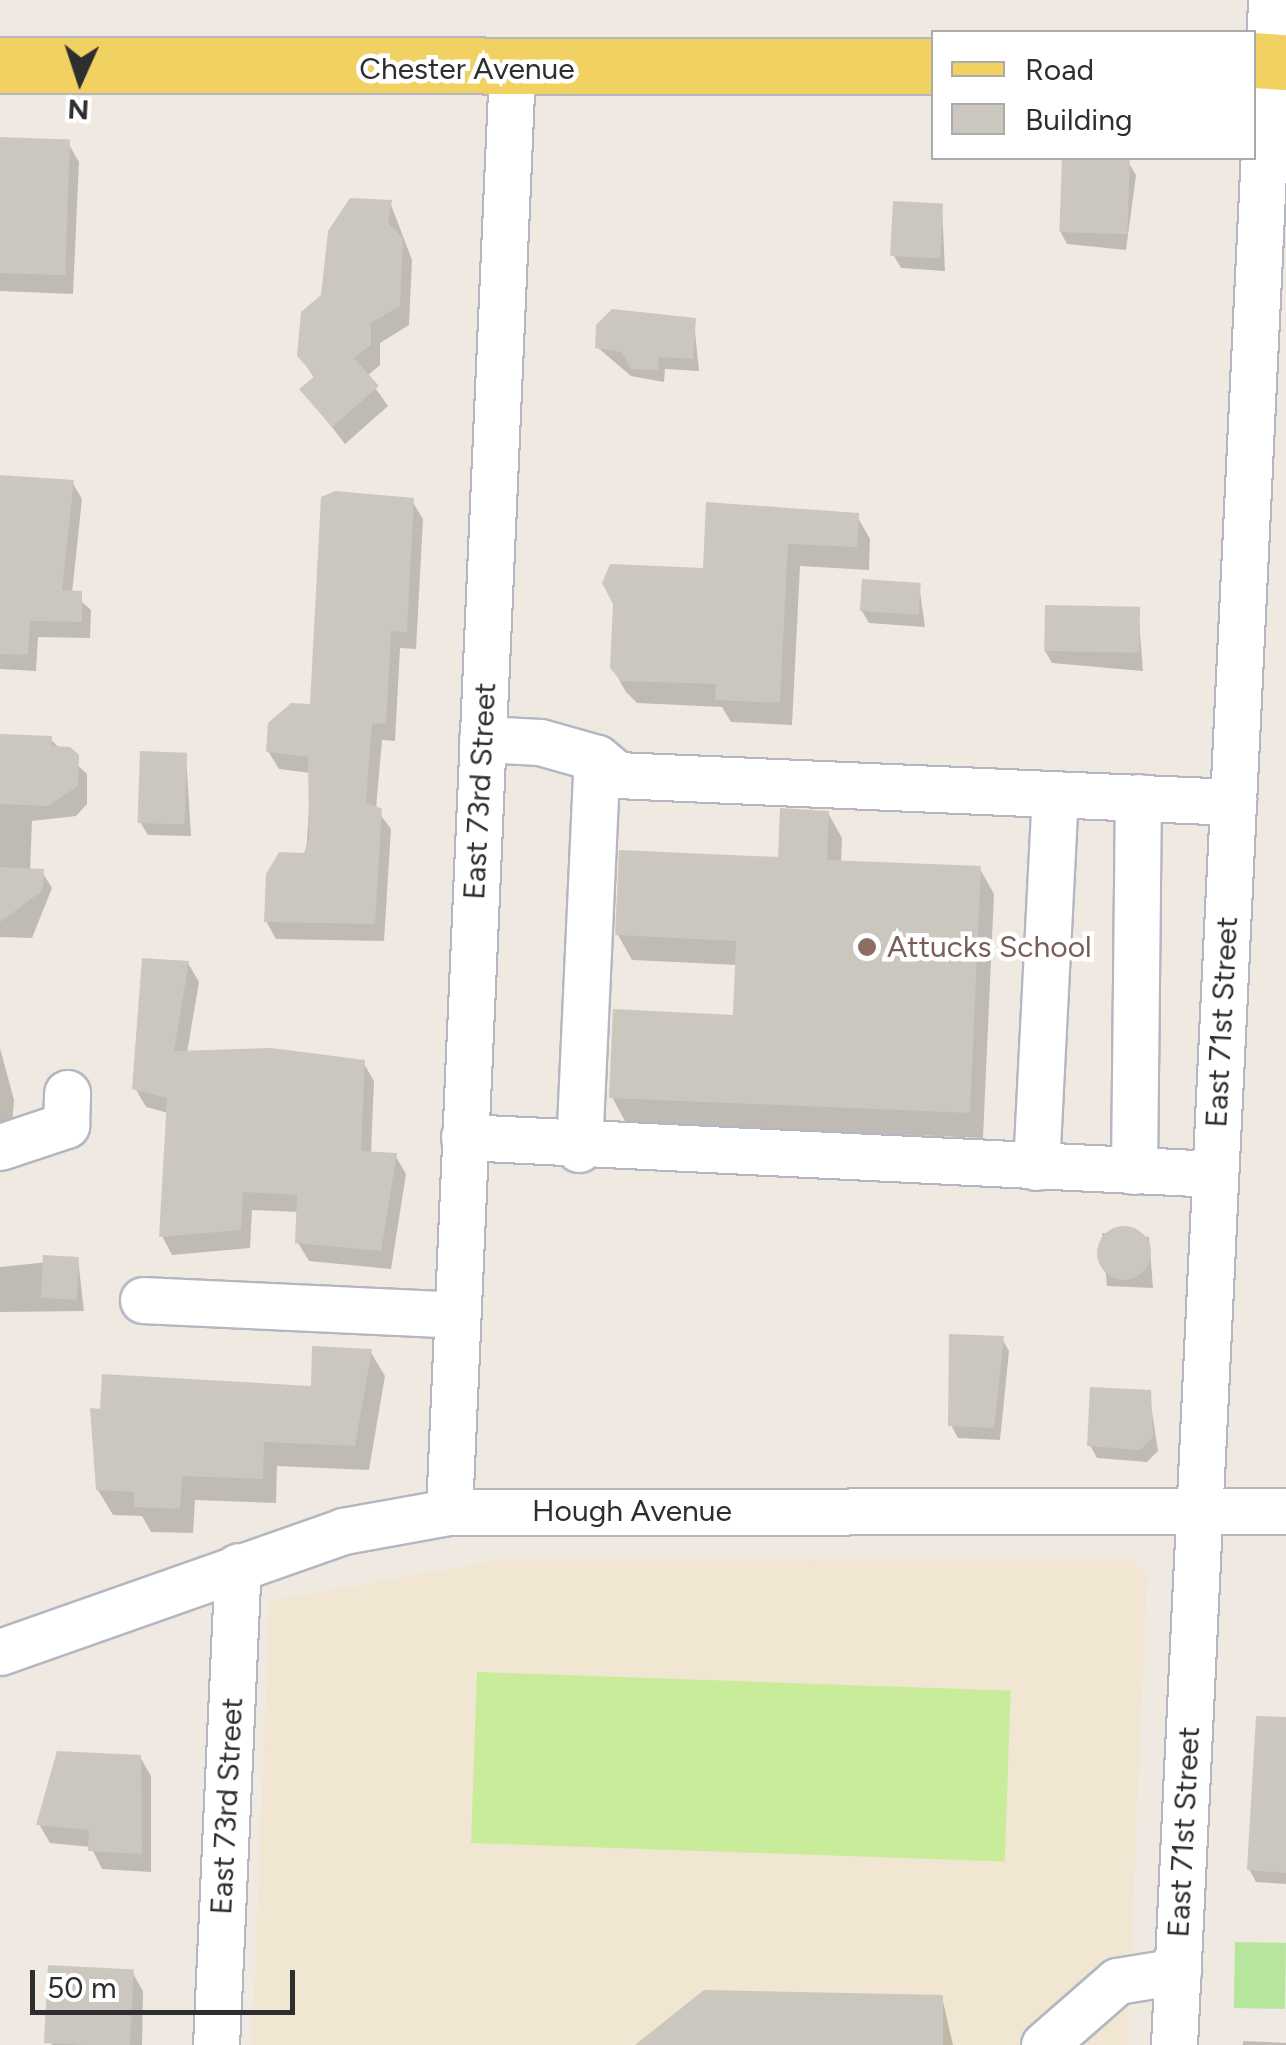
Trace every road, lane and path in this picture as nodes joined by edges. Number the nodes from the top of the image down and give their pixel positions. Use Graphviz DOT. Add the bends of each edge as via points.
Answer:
graph roads {
  1 [pos="1271,0"];
  2 [pos="1270,61"];
  3 [pos="0,65"];
  4 [pos="931,66"];
  5 [pos="512,70"];
  6 [pos="482,739"];
  7 [pos="597,758"];
  8 [pos="1054,794"];
  9 [pos="1138,797"];
  10 [pos="1233,802"];
  11 [pos="67,1092"];
  12 [pos="464,1138"];
  13 [pos="0,1146"];
  14 [pos="579,1149"];
  15 [pos="1036,1167"];
  16 [pos="1134,1171"];
  17 [pos="1215,1174"];
  18 [pos="144,1300"];
  19 [pos="456,1315"];
  20 [pos="1199,1507"];
  21 [pos="449,1512"];
  22 [pos="1286,1512"];
  23 [pos="238,1567"];
  24 [pos="0,1652"];
  25 [pos="1178,1972"];
  26 [pos="216,2045"];
  27 [pos="1044,2045"];
  28 [pos="1174,2045"];
  1 -- 2 [label="street, East 71st Street"];
  2 -- 10 [label="street, East 71st Street"];
  3 -- 5 [label="main road, Chester Avenue"];
  4 -- 5 [label="main road, Chester Avenue"];
  5 -- 6 [label="street, East 73rd Street"];
  6 -- 7 [label="street"];
  6 -- 12 [label="street, East 73rd Street"];
  7 -- 8 [label="street" via="617,775"];
  7 -- 14 [label="street"];
  8 -- 9 [label="street"];
  8 -- 15 [label="street"];
  9 -- 10 [label="street"];
  9 -- 16 [label="street"];
  10 -- 17 [label="street, East 71st Street"];
  11 -- 13 [label="street" via="66,1126"];
  12 -- 14 [label="street"];
  12 -- 19 [label="street, East 73rd Street"];
  14 -- 15 [label="street"];
  15 -- 16 [label="street"];
  16 -- 17 [label="street"];
  17 -- 20 [label="street, East 71st Street"];
  18 -- 19 [label="street"];
  19 -- 21 [label="street, East 73rd Street"];
  20 -- 21 [label="street, Hough Avenue"];
  20 -- 22 [label="street, Hough Avenue"];
  20 -- 25 [label="street, East 71st Street"];
  21 -- 23 [label="street, Hough Avenue" via="344,1531"];
  23 -- 24 [label="street, Hough Avenue"];
  23 -- 26 [label="street, East 73rd Street"];
  25 -- 27 [label="street" via="1118,1981"];
  25 -- 28 [label="street, East 71st Street"];
}
